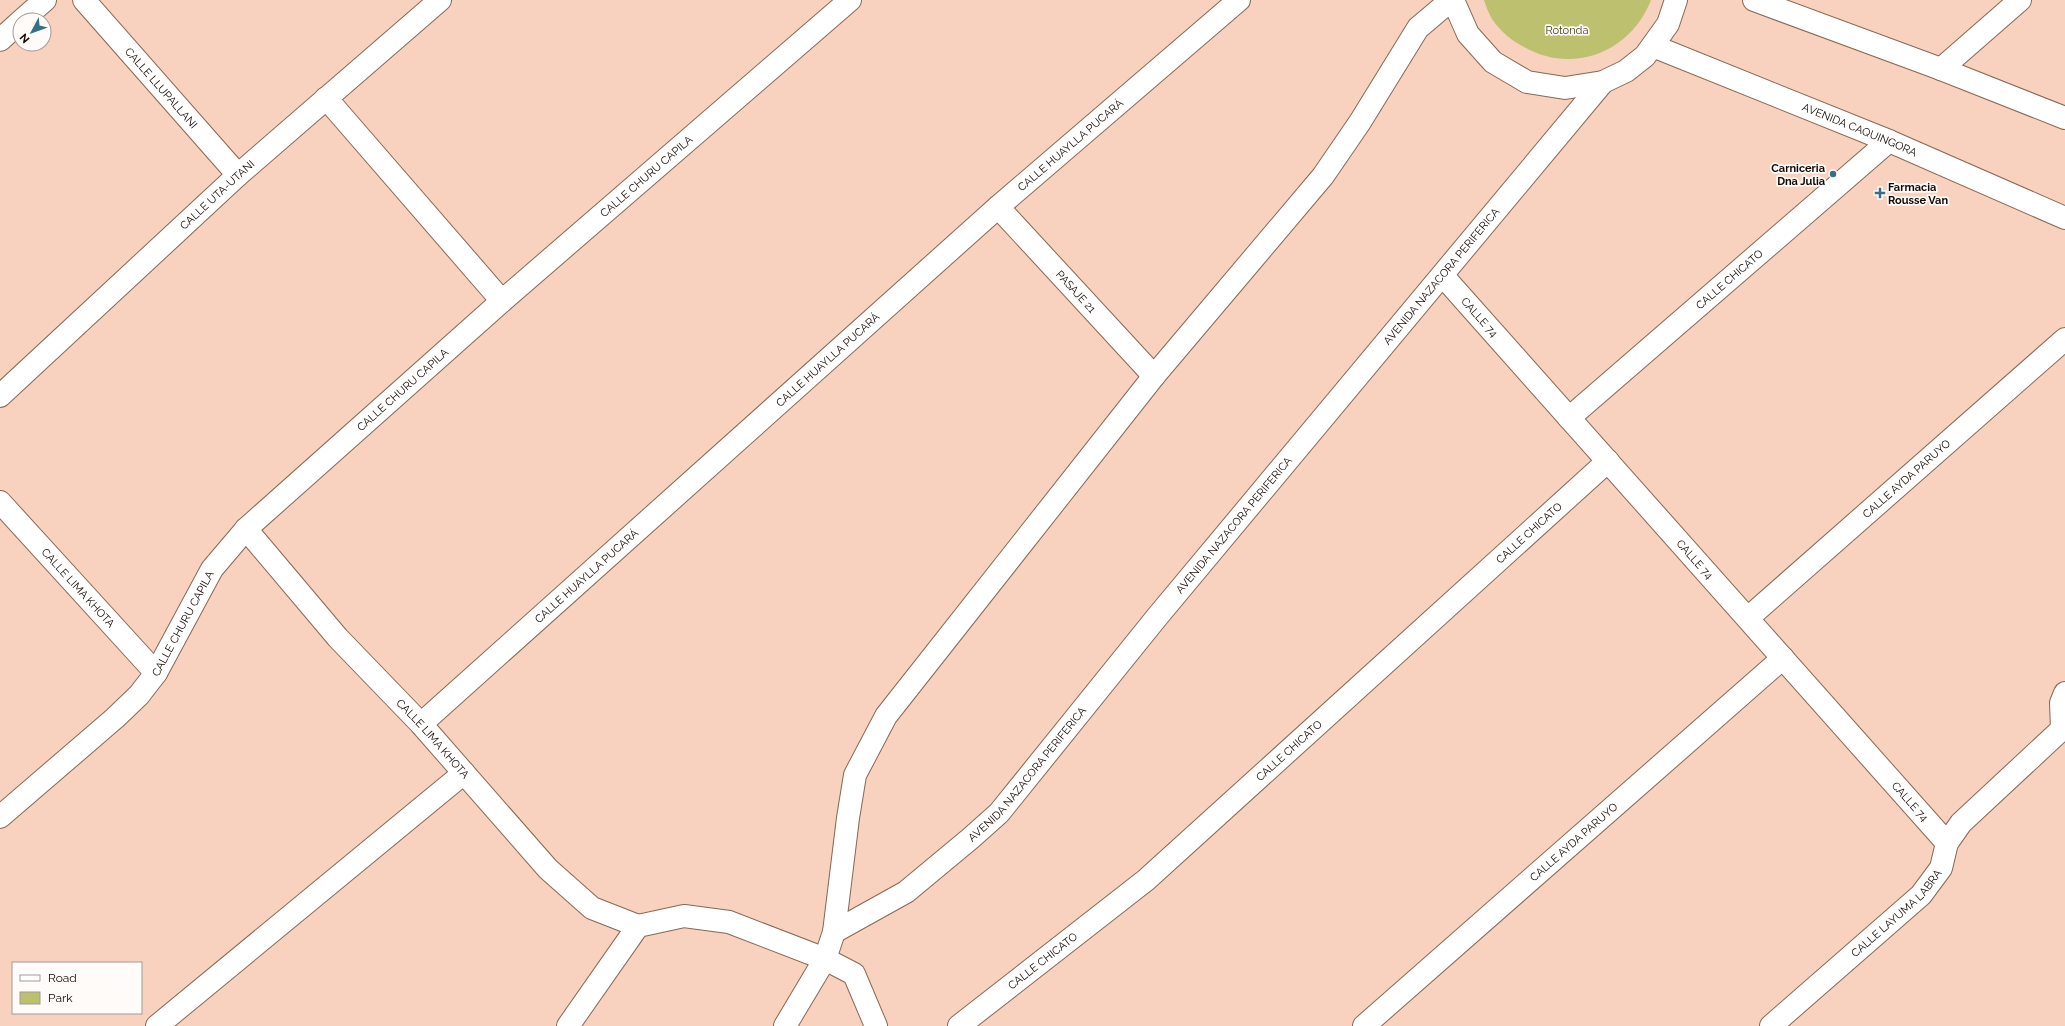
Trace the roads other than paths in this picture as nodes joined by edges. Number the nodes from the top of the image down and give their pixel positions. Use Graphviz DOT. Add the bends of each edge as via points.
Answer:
graph roads {
  1 [pos="45,0"];
  2 [pos="84,0"];
  3 [pos="440,0"];
  4 [pos="850,0"];
  5 [pos="1239,0"];
  6 [pos="1452,0"];
  7 [pos="1676,0"];
  8 [pos="1754,0"];
  9 [pos="2020,0"];
  10 [pos="31,12"];
  11 [pos="12,29"];
  12 [pos="0,40"];
  13 [pos="1653,46"];
  14 [pos="1941,69"];
  15 [pos="1603,82"];
  16 [pos="326,98"];
  17 [pos="2065,118"];
  18 [pos="1889,141"];
  19 [pos="238,176"];
  20 [pos="998,207"];
  21 [pos="2065,218"];
  22 [pos="1443,276"];
  23 [pos="502,301"];
  24 [pos="2065,340"];
  25 [pos="1154,376"];
  26 [pos="0,396"];
  27 [pos="1569,418"];
  28 [pos="1608,461"];
  29 [pos="0,502"];
  30 [pos="246,529"];
  31 [pos="1748,618"];
  32 [pos="1783,658"];
  33 [pos="156,673"];
  34 [pos="2065,693"];
  35 [pos="421,724"];
  36 [pos="2063,731"];
  37 [pos="464,773"];
  38 [pos="0,817"];
  39 [pos="1947,843"];
  40 [pos="638,926"];
  41 [pos="834,932"];
  42 [pos="826,959"];
  43 [pos="157,1026"];
  44 [pos="568,1026"];
  45 [pos="785,1026"];
  46 [pos="876,1026"];
  47 [pos="959,1026"];
  48 [pos="1364,1026"];
  49 [pos="1771,1026"];
  1 -- 10 [label="street"];
  2 -- 19 [label="street, CALLE LLUPALLANI"];
  3 -- 16 [label="street, CALLE UTA-UTANI"];
  4 -- 23 [label="street, CALLE CHURU CAPILA"];
  5 -- 20 [label="street, CALLE HUAYLLA PUCARÁ"];
  6 -- 15 [label="street" via="1468,34 1493,62 1527,82 1565,88"];
  6 -- 25 [label="street" via="1418,28 1323,176"];
  7 -- 13 [label="street" via="1668,24"];
  8 -- 14 [label="street"];
  9 -- 14 [label="street"];
  11 -- 12 [label="street"];
  13 -- 15 [label="street" via="1626,71"];
  13 -- 18 [label="street, AVENIDA CAQUINGORA"];
  14 -- 17 [label="street"];
  15 -- 22 [label="street, AVENIDA NAZACORA PERIFERICA"];
  16 -- 19 [label="street, CALLE UTA-UTANI"];
  16 -- 23 [label="street"];
  18 -- 21 [label="street, AVENIDA CAQUINGORA"];
  18 -- 27 [label="street, CALLE CHICATO"];
  19 -- 26 [label="street, CALLE UTA-UTANI"];
  20 -- 25 [label="street, PASAJE 21"];
  20 -- 35 [label="street, CALLE HUAYLLA PUCARÁ"];
  22 -- 27 [label="street, CALLE 74"];
  22 -- 41 [label="street, AVENIDA NAZACORA PERIFERICA" via="1157,617 999,813 906,892"];
  23 -- 30 [label="street, CALLE CHURU CAPILA"];
  24 -- 31 [label="street, CALLE AYDA PARUYO"];
  25 -- 41 [label="street" via="886,716 856,775"];
  27 -- 28 [label="street, CALLE 74"];
  28 -- 31 [label="street, CALLE 74"];
  28 -- 47 [label="street, CALLE CHICATO" via="1146,880"];
  29 -- 33 [label="street, CALLE LIMA KHOTA"];
  30 -- 33 [label="street, CALLE CHURU CAPILA" via="212,569"];
  30 -- 35 [label="street, CALLE LIMA KHOTA" via="338,638"];
  31 -- 32 [label="street, CALLE 74"];
  32 -- 39 [label="street, CALLE 74"];
  32 -- 48 [label="street, CALLE AYDA PARUYO"];
  33 -- 38 [label="street, CALLE CHURU CAPILA" via="139,695 115,718"];
  34 -- 36 [label="street, CALLE LAYUMA LABRA" via="2061,703"];
  35 -- 37 [label="street, CALLE LIMA KHOTA"];
  36 -- 39 [label="street, CALLE LAYUMA LABRA" via="1961,823"];
  37 -- 40 [label="street, CALLE LIMA KHOTA" via="548,869 592,908"];
  37 -- 43 [label="street"];
  39 -- 49 [label="street, CALLE LAYUMA LABRA" via="1941,868 1921,895"];
  40 -- 42 [label="street" via="684,916 729,922"];
  40 -- 44 [label="street"];
  41 -- 42 [label="street"];
  42 -- 45 [label="street"];
  42 -- 46 [label="street" via="854,974"];
}
